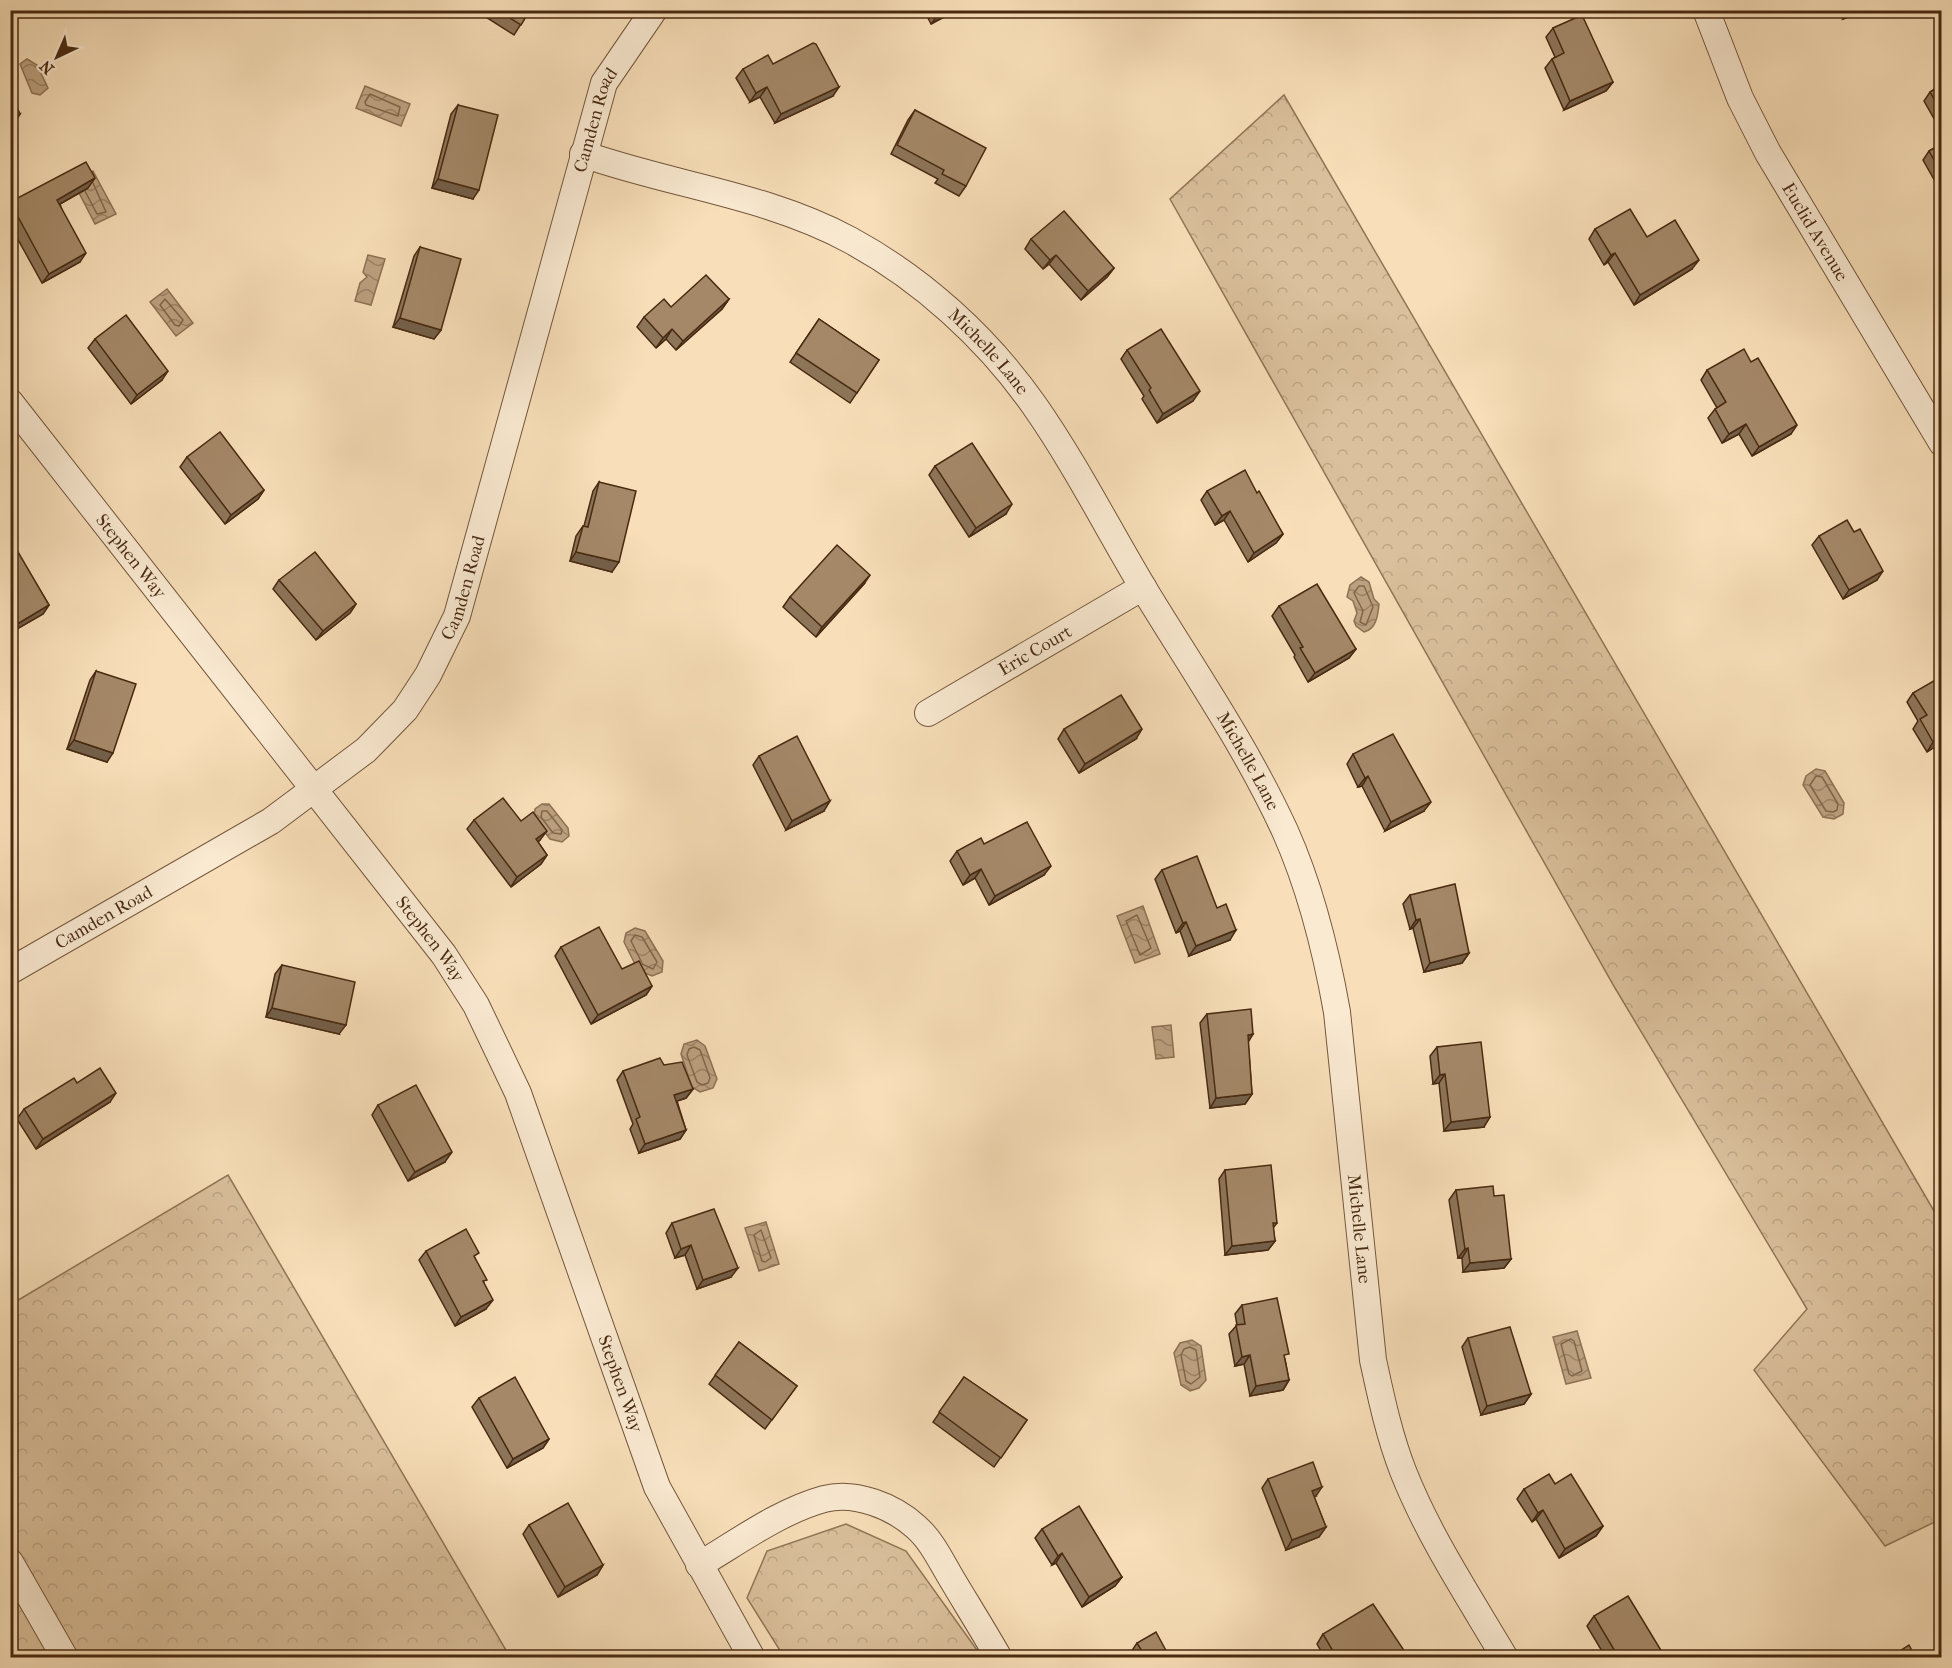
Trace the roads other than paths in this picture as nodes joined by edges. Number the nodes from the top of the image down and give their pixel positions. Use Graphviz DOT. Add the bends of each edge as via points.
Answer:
graph roads {
  1 [pos="654,10"];
  2 [pos="1706,10"];
  3 [pos="583,154"];
  4 [pos="10,402"];
  5 [pos="1941,443"];
  6 [pos="1143,587"];
  7 [pos="928,714"];
  8 [pos="315,789"];
  9 [pos="10,971"];
  10 [pos="10,1562"];
  11 [pos="699,1565"];
  12 [pos="64,1658"];
  13 [pos="752,1658"];
  14 [pos="999,1658"];
  15 [pos="1505,1658"];
  1 -- 3 [label="street, Camden Road" via="604,83"];
  2 -- 5 [label="street, Euclid Avenue" via="1740,98 1768,153"];
  3 -- 6 [label="street, Michelle Lane" via="785,211 850,240 910,278 960,319 1034,404"];
  3 -- 8 [label="street, Camden Road" via="457,616 428,675 405,710 366,750"];
  4 -- 8 [label="street, Stephen Way"];
  6 -- 7 [label="street, Eric Court"];
  6 -- 15 [label="street, Michelle Lane" via="1250,766 1284,831 1310,898 1337,1012 1373,1360 1384,1411 1403,1471 1438,1544"];
  8 -- 9 [label="street, Camden Road" via="271,821"];
  8 -- 11 [label="street, Stephen Way" via="444,955 476,1005 518,1093 657,1487"];
  10 -- 12 [label="street"];
  11 -- 13 [label="street, Stephen Way"];
  11 -- 14 [label="street" via="794,1511 825,1499 874,1502 917,1527"];
}
